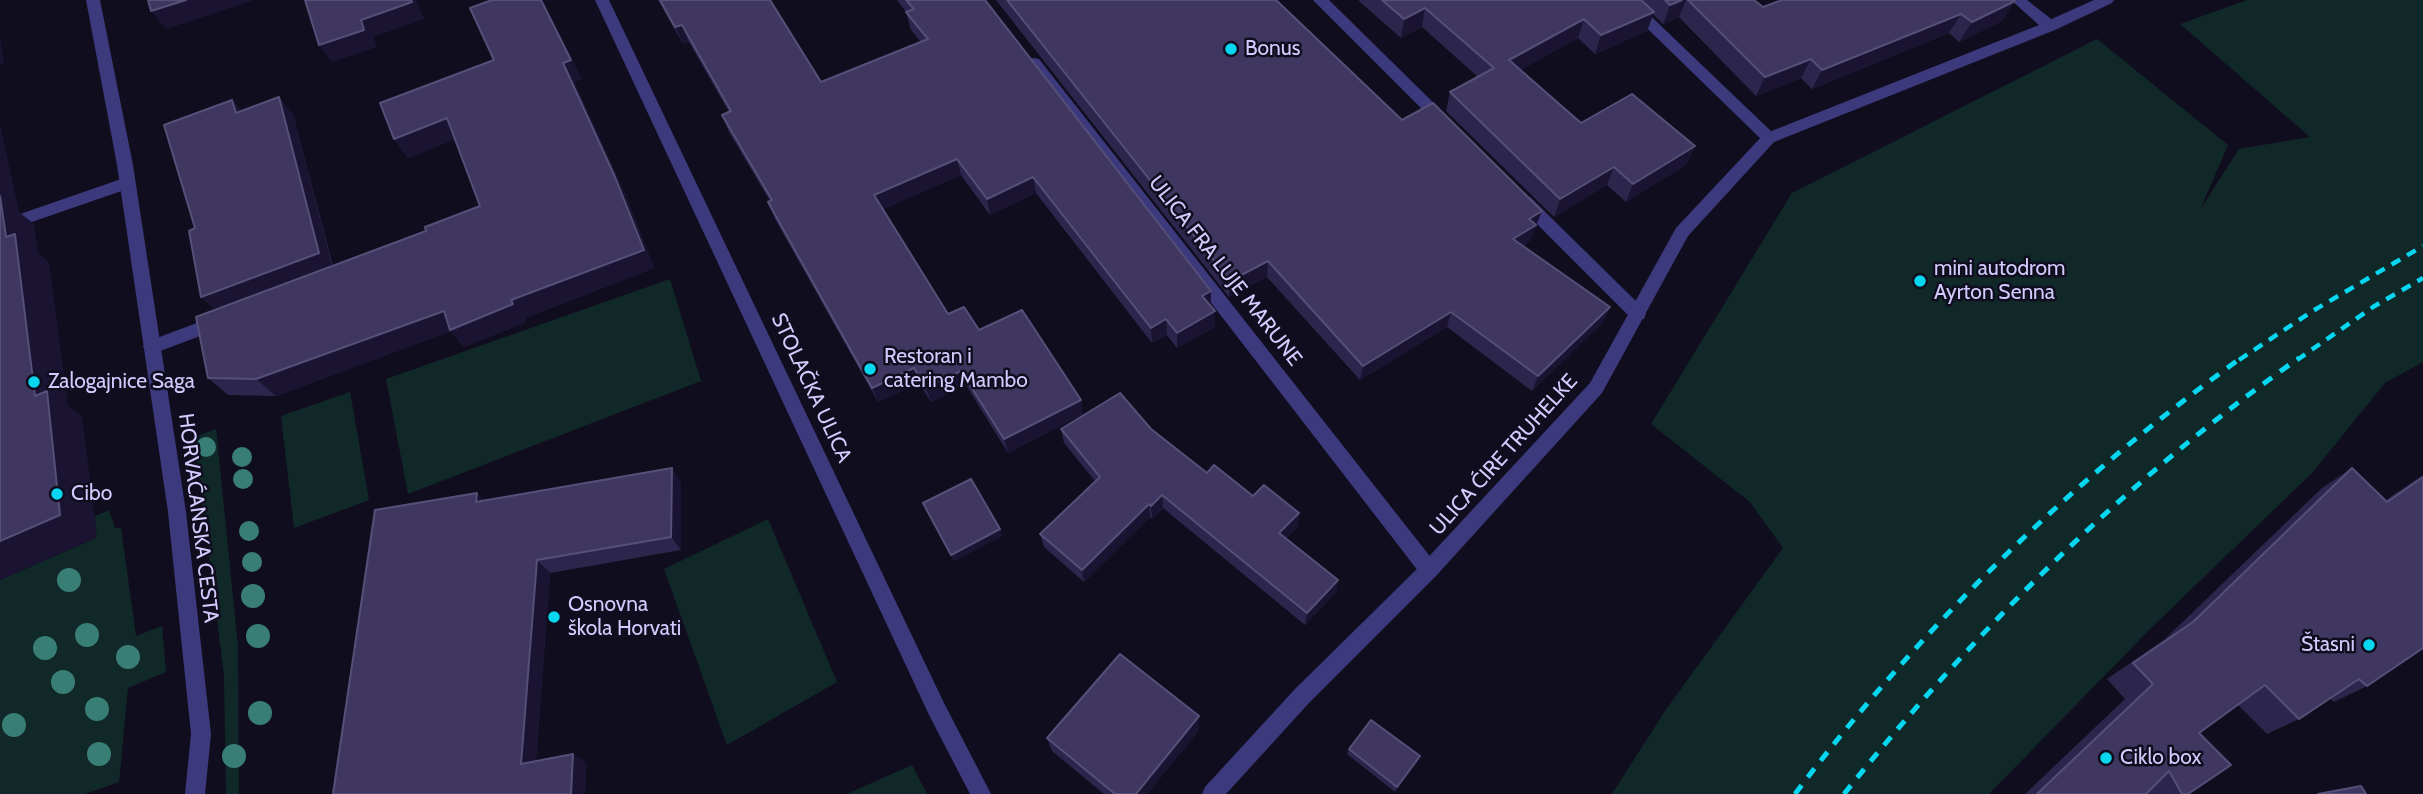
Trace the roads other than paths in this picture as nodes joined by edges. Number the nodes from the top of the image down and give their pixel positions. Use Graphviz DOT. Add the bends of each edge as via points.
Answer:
graph roads {
  1 [pos="93,0"];
  2 [pos="601,0"];
  3 [pos="1320,0"];
  4 [pos="1625,0"];
  5 [pos="2018,0"];
  6 [pos="2107,0"];
  7 [pos="2050,26"];
  8 [pos="1027,55"];
  9 [pos="1460,138"];
  10 [pos="1769,138"];
  11 [pos="127,183"];
  12 [pos="1509,187"];
  13 [pos="0,227"];
  14 [pos="241,314"];
  15 [pos="1639,314"];
  16 [pos="152,347"];
  17 [pos="1429,570"];
  18 [pos="195,794"];
  19 [pos="981,794"];
  20 [pos="1212,794"];
  1 -- 11 [label="street, HORVAĆANSKA CESTA"];
  2 -- 19 [label="street, STOLAČKA ULICA"];
  3 -- 9 [label="street"];
  4 -- 10 [label="street"];
  5 -- 7 [label="street"];
  6 -- 7 [label="street, ULICA ĆIRE TRUHELKE"];
  7 -- 10 [label="street, ULICA ĆIRE TRUHELKE"];
  8 -- 17 [label="street, ULICA FRA LUJE MARUNE"];
  10 -- 15 [label="street, ULICA ĆIRE TRUHELKE" via="1682,233"];
  11 -- 13 [label="street"];
  11 -- 16 [label="street, HORVAĆANSKA CESTA"];
  12 -- 15 [label="street"];
  14 -- 16 [label="street"];
  15 -- 17 [label="street, ULICA ĆIRE TRUHELKE" via="1596,388"];
  16 -- 18 [label="street, HORVAĆANSKA CESTA" via="177,512 201,734"];
  17 -- 20 [label="street, ULICA ĆIRE TRUHELKE" via="1302,696"];
}
